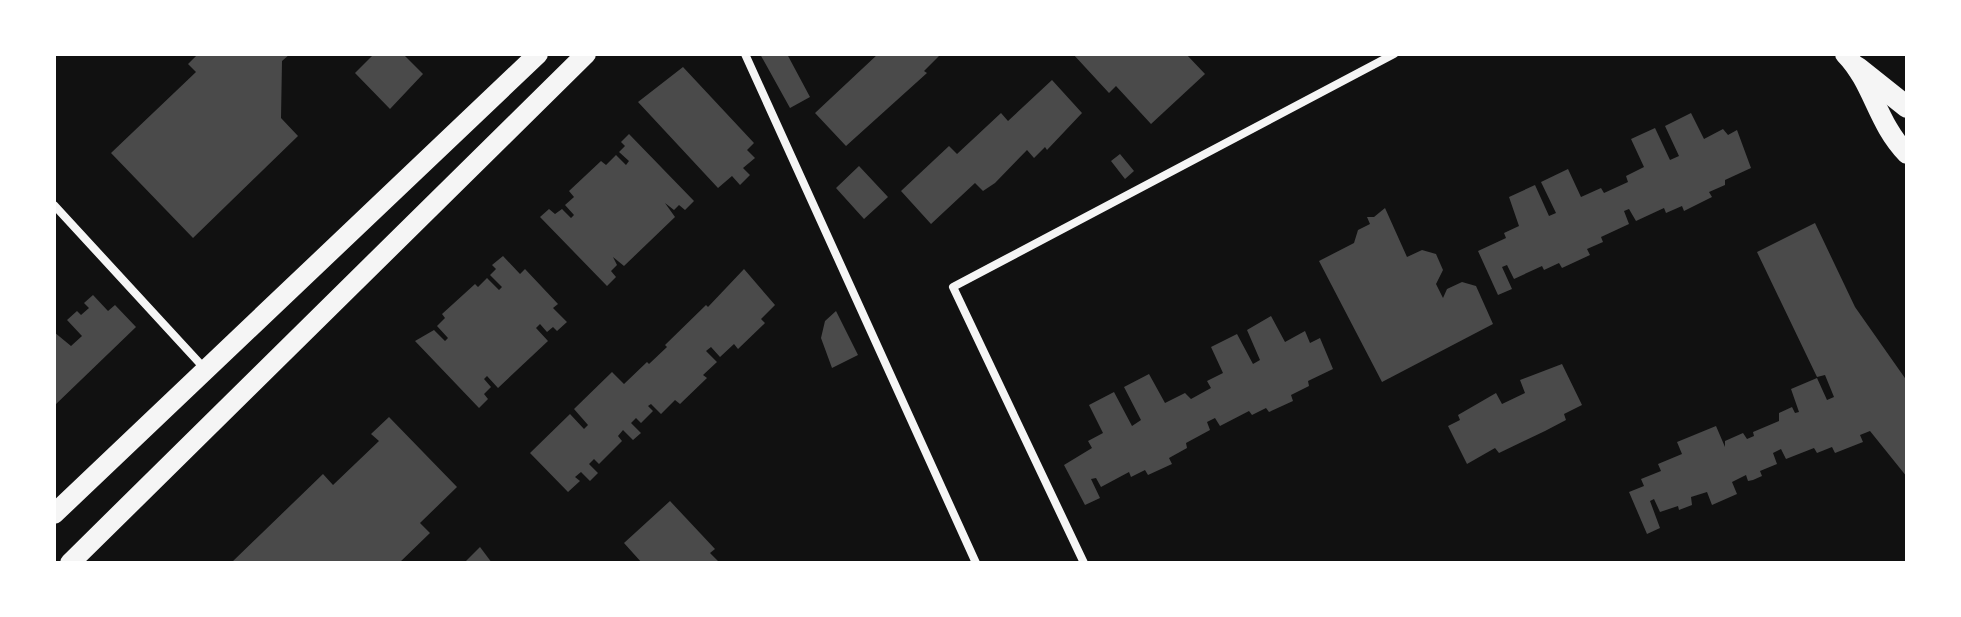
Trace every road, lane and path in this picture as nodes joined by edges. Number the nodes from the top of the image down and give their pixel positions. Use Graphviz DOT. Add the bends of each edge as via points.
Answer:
graph roads {
  1 [pos="538,54"];
  2 [pos="586,54"];
  3 [pos="745,54"];
  4 [pos="1394,54"];
  5 [pos="1851,61"];
  6 [pos="1907,107"];
  7 [pos="1907,154"];
  8 [pos="54,205"];
  9 [pos="206,370"];
  10 [pos="54,514"];
  11 [pos="70,563"];
  12 [pos="976,563"];
  13 [pos="1084,563"];
  1 -- 9 [label="main road"];
  2 -- 11 [label="main road"];
  3 -- 12 [label="street"];
  4 -- 13 [label="street" via="953,287"];
  5 -- 6 [label="highway"];
  5 -- 7 [label="main road" via="1888,134"];
  8 -- 9 [label="street"];
  9 -- 10 [label="main road"];
}
